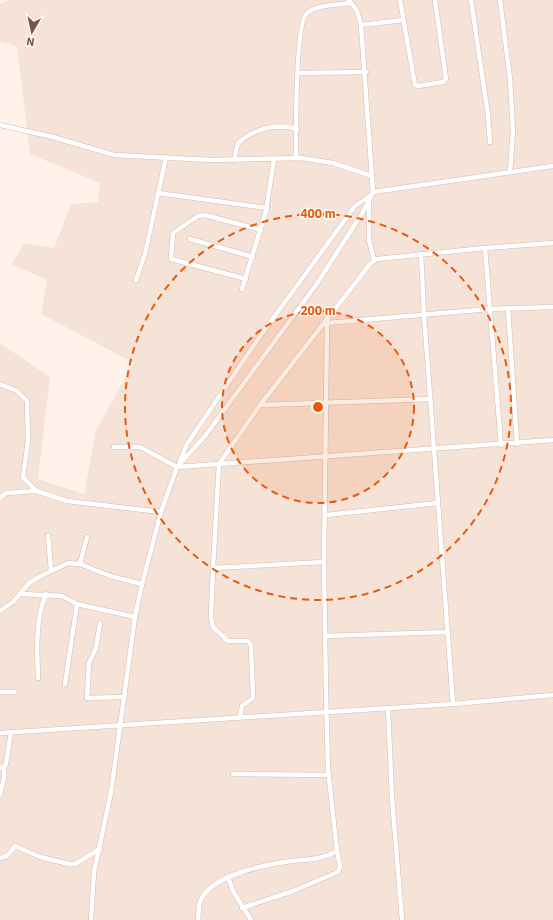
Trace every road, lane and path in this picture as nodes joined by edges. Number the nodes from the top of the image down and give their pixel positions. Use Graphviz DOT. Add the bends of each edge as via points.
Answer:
graph roads {
  1 [pos="400,0"];
  2 [pos="435,0"];
  3 [pos="471,0"];
  4 [pos="500,0"];
  5 [pos="351,2"];
  6 [pos="403,20"];
  7 [pos="361,25"];
  8 [pos="366,72"];
  9 [pos="298,73"];
  10 [pos="0,125"];
  11 [pos="297,129"];
  12 [pos="490,142"];
  13 [pos="166,157"];
  14 [pos="296,158"];
  15 [pos="274,159"];
  16 [pos="234,160"];
  17 [pos="553,166"];
  18 [pos="510,172"];
  19 [pos="372,176"];
  20 [pos="158,193"];
  21 [pos="371,195"];
  22 [pos="267,208"];
  23 [pos="261,230"];
  24 [pos="190,239"];
  25 [pos="553,243"];
  26 [pos="486,248"];
  27 [pos="421,254"];
  28 [pos="253,257"];
  29 [pos="374,260"];
  30 [pos="246,279"];
  31 [pos="136,280"];
  32 [pos="242,289"];
  33 [pos="553,307"];
  34 [pos="508,308"];
  35 [pos="490,309"];
  36 [pos="424,315"];
  37 [pos="328,318"];
  38 [pos="327,323"];
  39 [pos="0,384"];
  40 [pos="430,399"];
  41 [pos="326,403"];
  42 [pos="260,405"];
  43 [pos="553,440"];
  44 [pos="517,444"];
  45 [pos="501,445"];
  46 [pos="114,447"];
  47 [pos="434,449"];
  48 [pos="325,457"];
  49 [pos="219,464"];
  50 [pos="178,465"];
  51 [pos="36,491"];
  52 [pos="0,498"];
  53 [pos="438,503"];
  54 [pos="161,512"];
  55 [pos="326,515"];
  56 [pos="48,536"];
  57 [pos="87,537"];
  58 [pos="324,562"];
  59 [pos="80,564"];
  60 [pos="213,568"];
  61 [pos="51,570"];
  62 [pos="142,584"];
  63 [pos="22,594"];
  64 [pos="46,594"];
  65 [pos="77,604"];
  66 [pos="0,611"];
  67 [pos="135,617"];
  68 [pos="100,623"];
  69 [pos="448,632"];
  70 [pos="325,636"];
  71 [pos="38,678"];
  72 [pos="65,684"];
  73 [pos="0,692"];
  74 [pos="15,692"];
  75 [pos="553,694"];
  76 [pos="123,697"];
  77 [pos="453,704"];
  78 [pos="388,708"];
  79 [pos="327,711"];
  80 [pos="240,717"];
  81 [pos="119,726"];
  82 [pos="11,732"];
  83 [pos="0,733"];
  84 [pos="2,767"];
  85 [pos="233,774"];
  86 [pos="329,775"];
  87 [pos="0,795"];
  88 [pos="100,849"];
  89 [pos="337,851"];
  90 [pos="0,858"];
  91 [pos="228,877"];
  92 [pos="242,908"];
  93 [pos="91,920"];
  94 [pos="198,920"];
  95 [pos="251,920"];
  96 [pos="402,920"];
  1 -- 6 [label="street"];
  2 -- 6 [label="street" via="445,81 416,86"];
  3 -- 12 [label="street"];
  4 -- 18 [label="street" via="510,79"];
  5 -- 7 [label="street" via="359,15"];
  5 -- 9 [label="street" via="321,7 306,13 300,35"];
  6 -- 7 [label="street"];
  7 -- 8 [label="street"];
  8 -- 9 [label="street"];
  8 -- 19 [label="street"];
  9 -- 11 [label="street"];
  10 -- 13 [label="street" via="114,155"];
  11 -- 14 [label="street"];
  11 -- 16 [label="street" via="278,125 265,128 238,143"];
  13 -- 16 [label="street"];
  13 -- 20 [label="street"];
  14 -- 15 [label="street"];
  14 -- 19 [label="street" via="333,163"];
  15 -- 16 [label="street"];
  15 -- 22 [label="street"];
  17 -- 18 [label="street"];
  18 -- 21 [label="street"];
  19 -- 21 [label="street"];
  20 -- 22 [label="street"];
  20 -- 31 [label="street" via="145,254"];
  21 -- 29 [label="street" via="369,240"];
  21 -- 50 [label="street" via="316,285 205,436"];
  21 -- 50 [label="street" via="355,206 258,339 187,444"];
  22 -- 23 [label="street"];
  23 -- 28 [label="street"];
  23 -- 30 [label="street" via="202,215 173,233 171,259"];
  24 -- 28 [label="street"];
  25 -- 26 [label="street"];
  26 -- 27 [label="street"];
  26 -- 35 [label="street"];
  27 -- 29 [label="street"];
  27 -- 36 [label="street"];
  28 -- 30 [label="street"];
  29 -- 37 [label="street"];
  30 -- 32 [label="street"];
  33 -- 34 [label="street"];
  34 -- 35 [label="street"];
  34 -- 44 [label="street"];
  35 -- 36 [label="street"];
  35 -- 45 [label="street"];
  36 -- 38 [label="street"];
  36 -- 40 [label="street"];
  37 -- 38 [label="street"];
  37 -- 42 [label="street"];
  38 -- 41 [label="street"];
  39 -- 51 [label="street" via="17,391 27,401 28,441 23,477"];
  40 -- 41 [label="street"];
  40 -- 47 [label="street"];
  41 -- 42 [label="street"];
  41 -- 48 [label="street"];
  42 -- 49 [label="street"];
  43 -- 44 [label="street"];
  44 -- 45 [label="street"];
  45 -- 47 [label="street"];
  46 -- 50 [label="street" via="140,448"];
  47 -- 48 [label="street"];
  47 -- 53 [label="street"];
  48 -- 49 [label="street"];
  48 -- 55 [label="street"];
  49 -- 50 [label="street"];
  49 -- 60 [label="street"];
  50 -- 54 [label="street"];
  51 -- 52 [label="street" via="6,493"];
  51 -- 54 [label="street" via="67,501"];
  53 -- 55 [label="street"];
  53 -- 69 [label="street"];
  54 -- 62 [label="street"];
  55 -- 58 [label="street"];
  56 -- 61 [label="street"];
  57 -- 59 [label="street"];
  58 -- 60 [label="street"];
  58 -- 70 [label="street"];
  59 -- 61 [label="street" via="68,563"];
  59 -- 62 [label="street" via="110,576"];
  60 -- 80 [label="street" via="213,627 228,641 248,641 251,645 253,698 242,706"];
  61 -- 63 [label="street" via="29,584"];
  62 -- 67 [label="street"];
  63 -- 64 [label="street"];
  63 -- 66 [label="street"];
  64 -- 65 [label="street" via="68,598"];
  64 -- 71 [label="street" via="41,605"];
  65 -- 67 [label="street"];
  65 -- 72 [label="street"];
  67 -- 76 [label="street"];
  68 -- 76 [label="street" via="96,648 89,663 87,698"];
  69 -- 70 [label="street"];
  69 -- 77 [label="street"];
  70 -- 79 [label="street"];
  73 -- 74 [label="street"];
  75 -- 77 [label="street"];
  76 -- 81 [label="street"];
  77 -- 78 [label="street"];
  78 -- 79 [label="street"];
  78 -- 96 [label="street"];
  79 -- 80 [label="street"];
  79 -- 86 [label="street"];
  80 -- 81 [label="street"];
  81 -- 82 [label="street"];
  81 -- 88 [label="street" via="116,764"];
  82 -- 83 [label="street"];
  82 -- 84 [label="street"];
  84 -- 87 [label="street" via="4,778"];
  85 -- 86 [label="street"];
  86 -- 89 [label="street"];
  88 -- 90 [label="street" via="74,864 40,857 15,846 6,856"];
  88 -- 93 [label="street" via="94,872"];
  89 -- 91 [label="street" via="324,858 282,862"];
  89 -- 92 [label="street" via="340,866 338,872"];
  91 -- 92 [label="street"];
  91 -- 94 [label="street" via="217,883 203,897"];
  92 -- 95 [label="street"];
}
